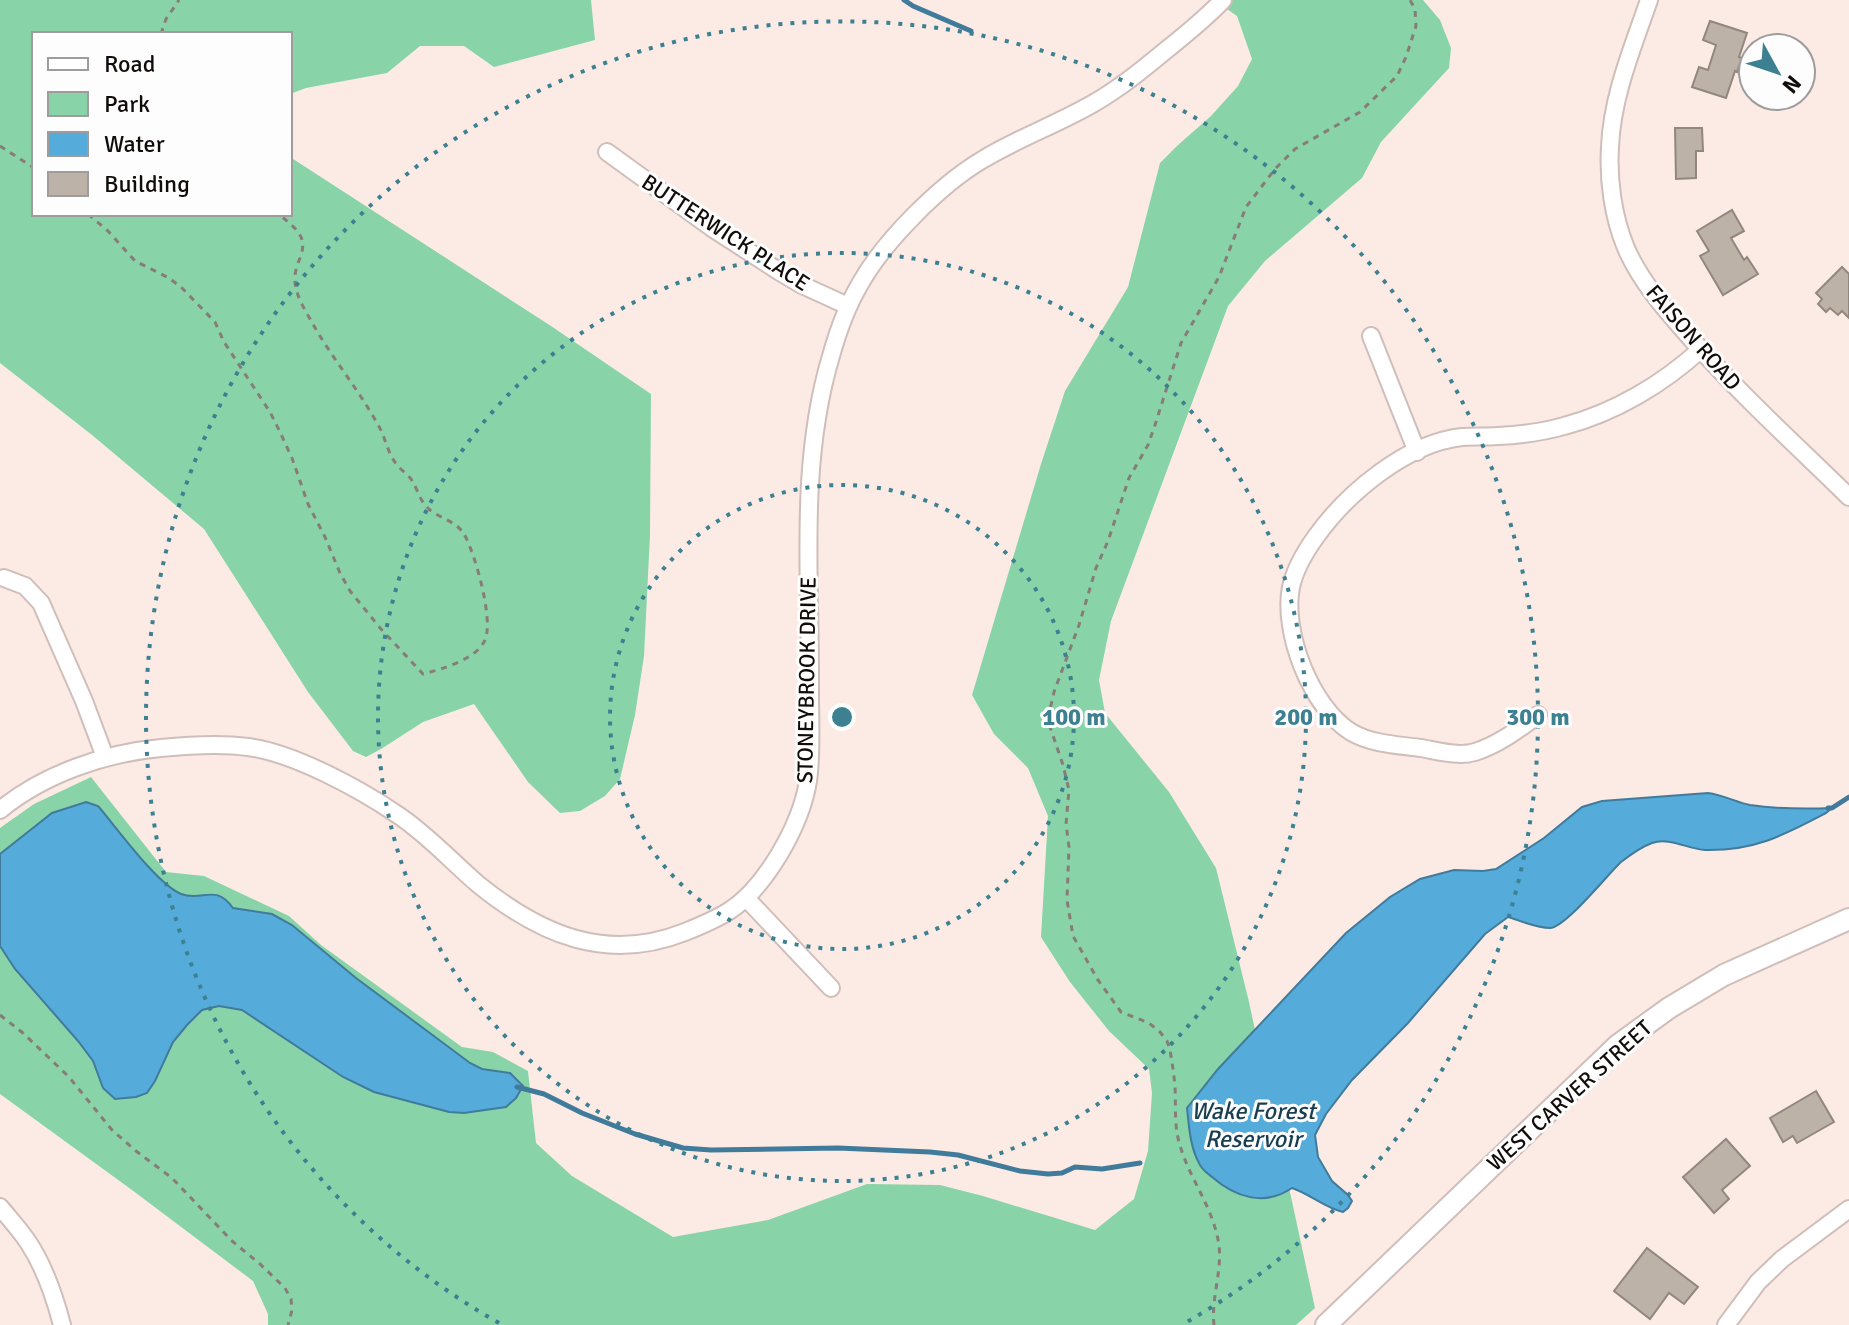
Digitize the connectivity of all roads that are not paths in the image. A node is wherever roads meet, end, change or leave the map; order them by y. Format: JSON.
{"nodes":[{"id":1,"x":1223,"y":0,"type":"edge"},
{"id":2,"x":1649,"y":0,"type":"edge"},
{"id":3,"x":607,"y":152,"type":"dead end"},
{"id":4,"x":848,"y":306,"type":"junction"},
{"id":5,"x":1371,"y":336,"type":"dead end"},
{"id":6,"x":1701,"y":349,"type":"junction"},
{"id":7,"x":1417,"y":452,"type":"junction"},
{"id":8,"x":1849,"y":497,"type":"edge"},
{"id":9,"x":4,"y":578,"type":"dead end"},
{"id":10,"x":1538,"y":715,"type":"dead end"},
{"id":11,"x":105,"y":757,"type":"junction"},
{"id":12,"x":0,"y":810,"type":"edge"},
{"id":13,"x":746,"y":898,"type":"junction"},
{"id":14,"x":1849,"y":919,"type":"edge"},
{"id":15,"x":831,"y":988,"type":"dead end"},
{"id":16,"x":0,"y":1207,"type":"edge"},
{"id":17,"x":1849,"y":1209,"type":"edge"},
{"id":18,"x":62,"y":1325,"type":"edge"},
{"id":19,"x":1326,"y":1325,"type":"edge"},
{"id":20,"x":1726,"y":1325,"type":"edge"}],
"edges":[{"from":1,"to":4,"type":"street","name":"STONEYBROOK DRIVE"},
{"from":2,"to":6,"type":"street","name":"FAISON ROAD"},
{"from":3,"to":4,"type":"street","name":"BUTTERWICK PLACE"},
{"from":4,"to":13,"type":"street","name":"STONEYBROOK DRIVE"},
{"from":5,"to":7,"type":"street"},
{"from":6,"to":7,"type":"street"},
{"from":6,"to":8,"type":"street","name":"FAISON ROAD"},
{"from":7,"to":10,"type":"street"},
{"from":9,"to":11,"type":"street"},
{"from":11,"to":12,"type":"street","name":"STONEYBROOK DRIVE"},
{"from":11,"to":13,"type":"street","name":"STONEYBROOK DRIVE"},
{"from":13,"to":15,"type":"street"},
{"from":14,"to":19,"type":"street","name":"WEST CARVER STREET"},
{"from":16,"to":18,"type":"street"},
{"from":17,"to":20,"type":"street"}]}
